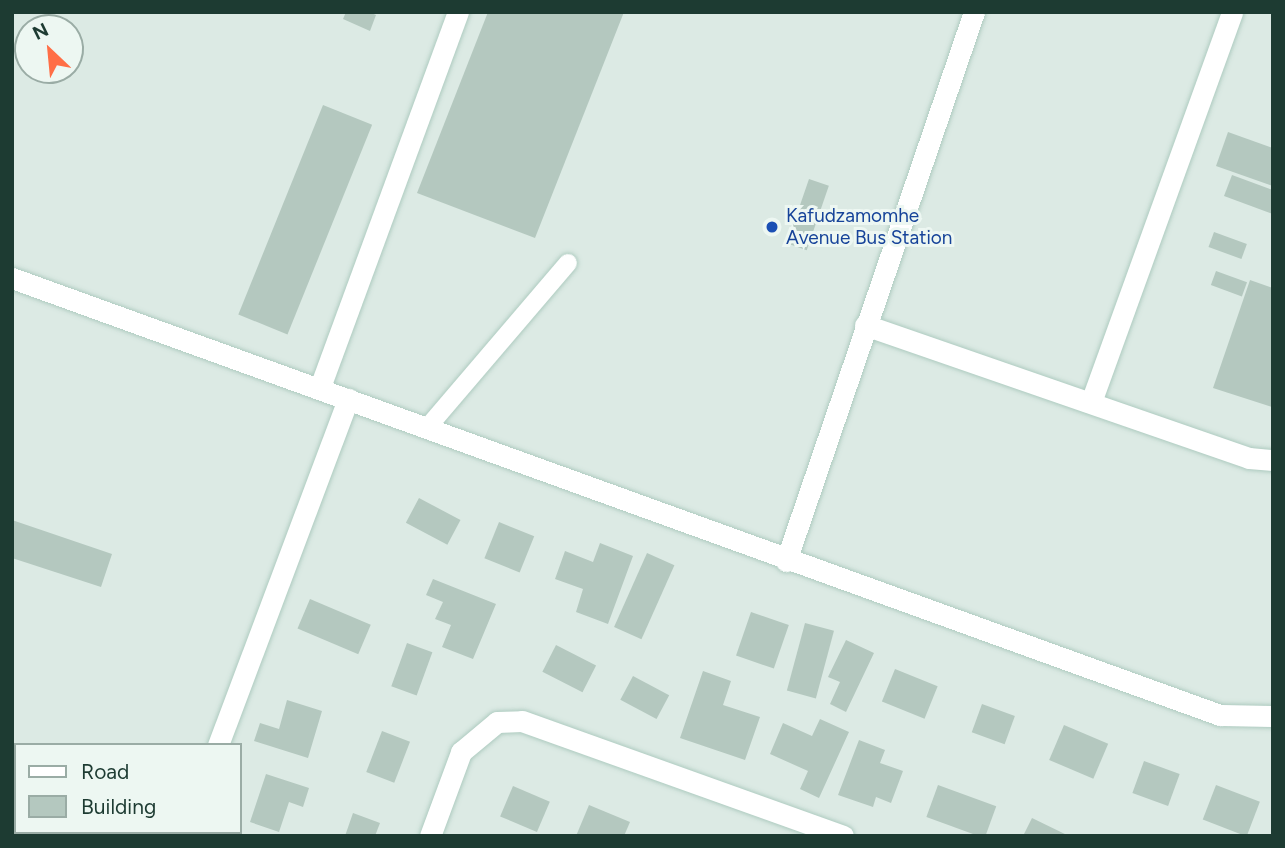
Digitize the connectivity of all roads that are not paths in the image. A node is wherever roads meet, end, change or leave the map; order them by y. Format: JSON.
{"nodes":[{"id":1,"x":458,"y":12,"type":"edge"},
{"id":2,"x":974,"y":12,"type":"edge"},
{"id":3,"x":1232,"y":12,"type":"edge"},
{"id":4,"x":568,"y":263,"type":"dead end"},
{"id":5,"x":12,"y":278,"type":"edge"},
{"id":6,"x":865,"y":325,"type":"junction"},
{"id":7,"x":320,"y":387,"type":"junction"},
{"id":8,"x":348,"y":399,"type":"junction"},
{"id":9,"x":1091,"y":402,"type":"junction"},
{"id":10,"x":427,"y":428,"type":"junction"},
{"id":11,"x":1273,"y":460,"type":"edge"},
{"id":12,"x":786,"y":561,"type":"junction"},
{"id":13,"x":1273,"y":716,"type":"edge"},
{"id":14,"x":219,"y":743,"type":"edge"},
{"id":15,"x":430,"y":836,"type":"edge"},
{"id":16,"x":843,"y":836,"type":"edge"}],
"edges":[{"from":1,"to":7,"type":"street"},
{"from":2,"to":6,"type":"street"},
{"from":3,"to":9,"type":"street"},
{"from":4,"to":10,"type":"lane"},
{"from":5,"to":7,"type":"street"},
{"from":6,"to":9,"type":"street"},
{"from":6,"to":12,"type":"street"},
{"from":7,"to":8,"type":"street"},
{"from":8,"to":10,"type":"street"},
{"from":8,"to":14,"type":"street"},
{"from":9,"to":11,"type":"street"},
{"from":10,"to":12,"type":"street"},
{"from":12,"to":13,"type":"street"},
{"from":15,"to":16,"type":"street"}]}
